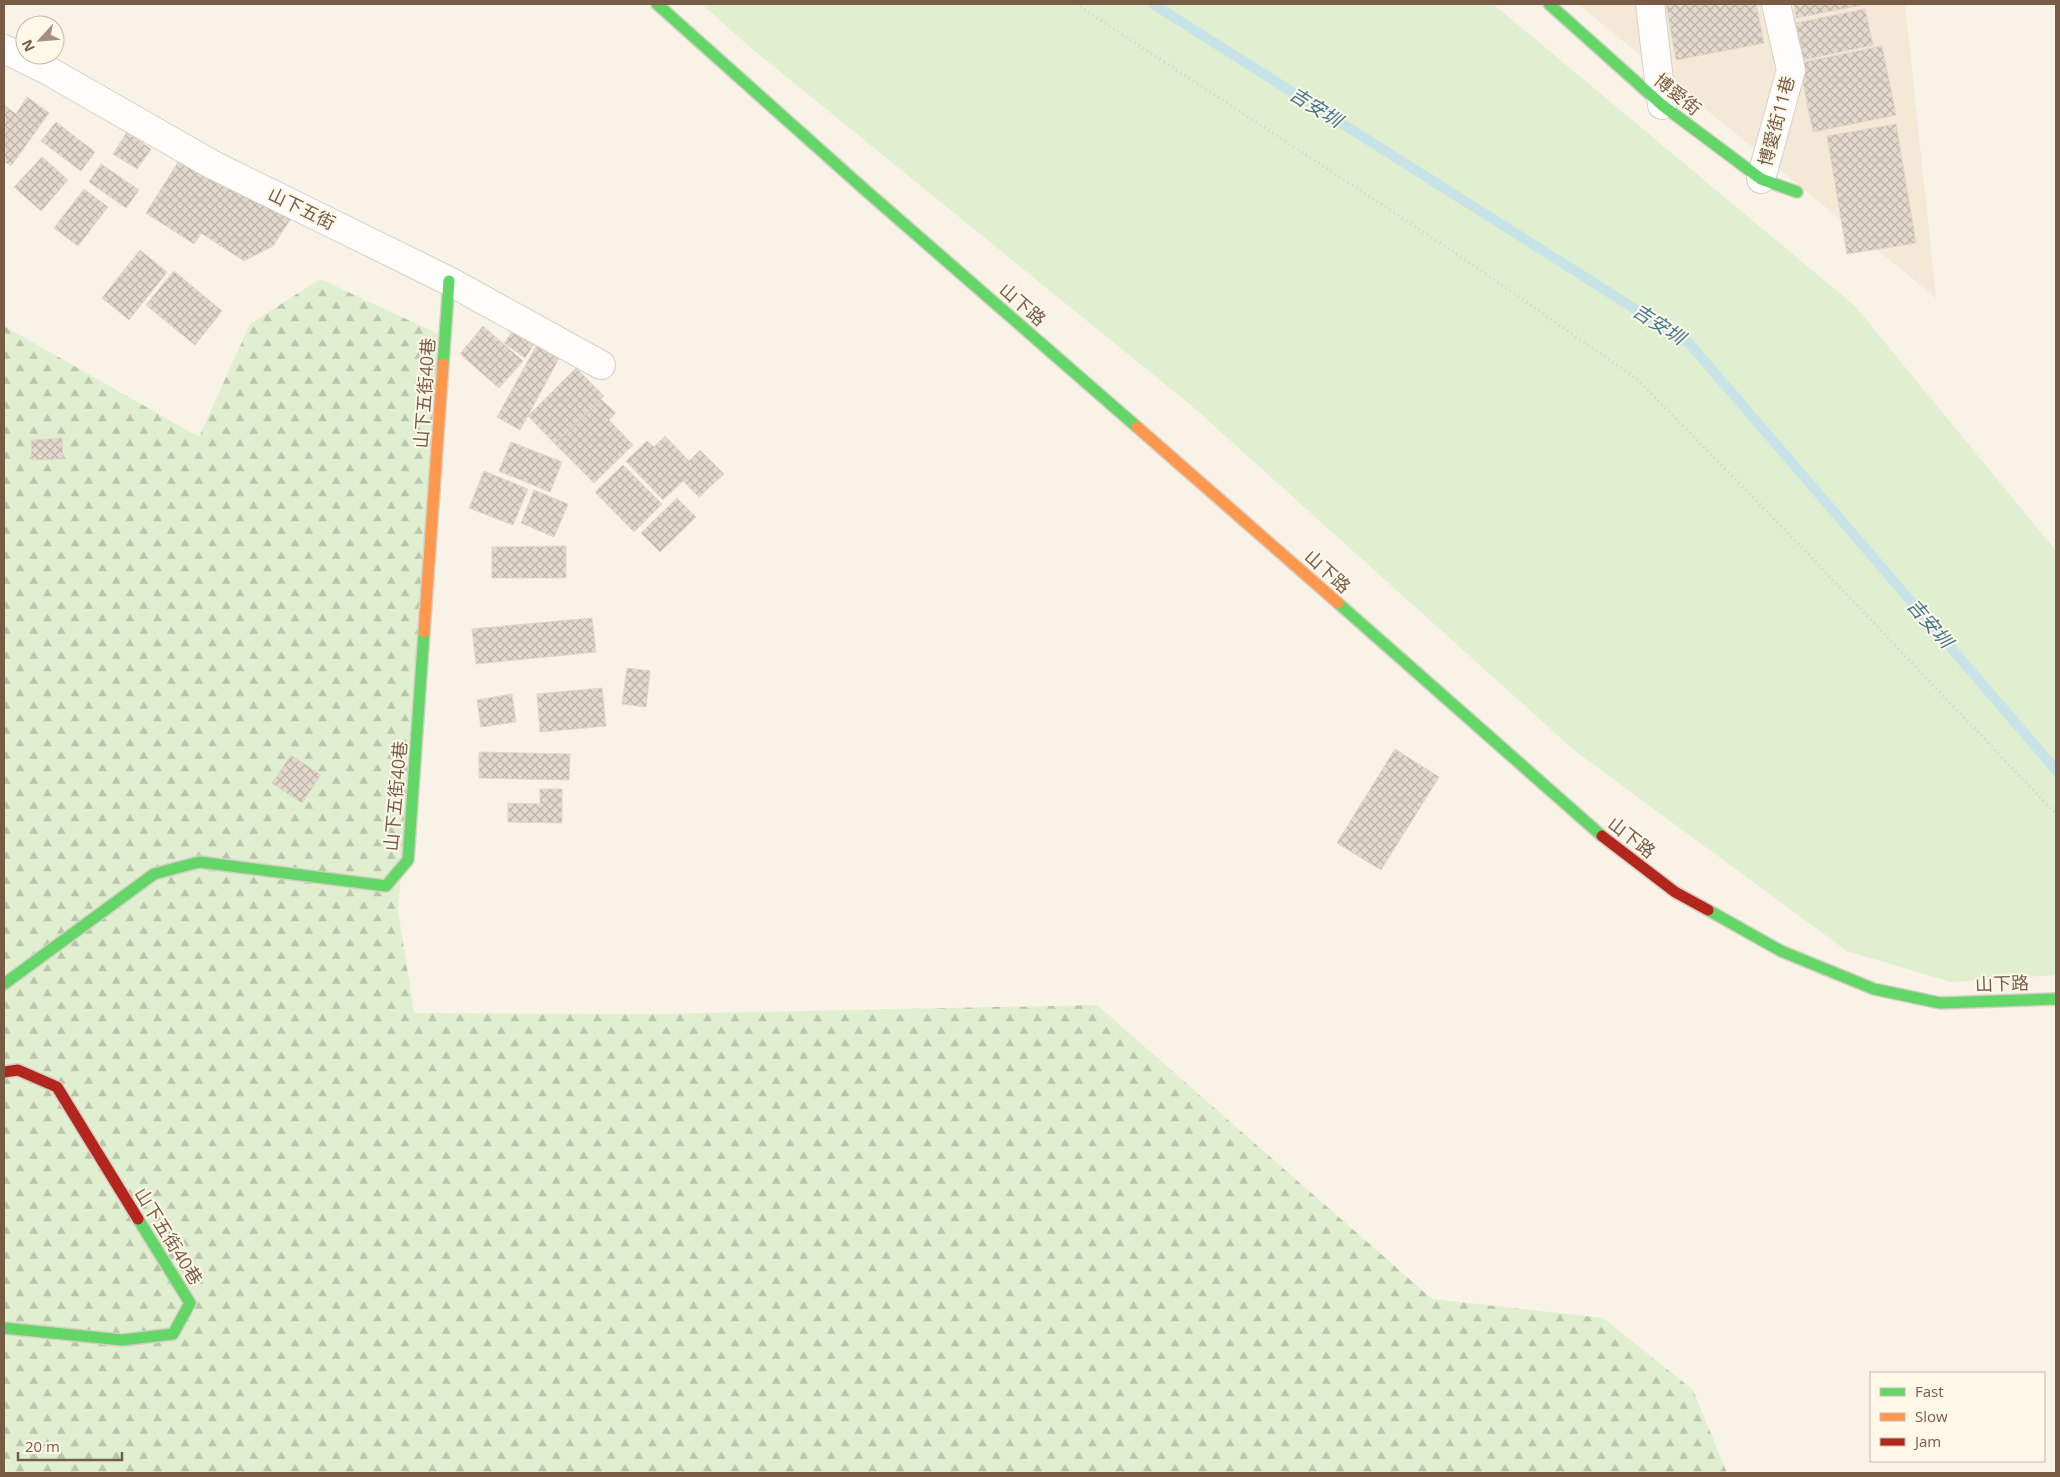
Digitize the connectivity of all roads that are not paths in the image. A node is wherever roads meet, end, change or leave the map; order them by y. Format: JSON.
{"nodes":[{"id":1,"x":657,"y":4,"type":"edge"},
{"id":2,"x":1549,"y":4,"type":"edge"},
{"id":3,"x":1650,"y":4,"type":"edge"},
{"id":4,"x":1776,"y":4,"type":"edge"},
{"id":5,"x":4,"y":49,"type":"edge"},
{"id":6,"x":1662,"y":105,"type":"junction"},
{"id":7,"x":1761,"y":179,"type":"junction"},
{"id":8,"x":1797,"y":192,"type":"dead end"},
{"id":9,"x":449,"y":281,"type":"junction"},
{"id":10,"x":602,"y":365,"type":"dead end"},
{"id":11,"x":4,"y":984,"type":"edge"},
{"id":12,"x":2056,"y":999,"type":"edge"},
{"id":13,"x":4,"y":1072,"type":"edge"},
{"id":14,"x":4,"y":1328,"type":"edge"}],
"edges":[{"from":1,"to":12,"type":"street","name":"山下路"},
{"from":2,"to":6,"type":"street","name":"博愛街"},
{"from":3,"to":6,"type":"street"},
{"from":4,"to":7,"type":"street","name":"博愛街11巷"},
{"from":5,"to":9,"type":"street","name":"山下五街"},
{"from":6,"to":7,"type":"street","name":"博愛街"},
{"from":7,"to":8,"type":"street","name":"博愛街"},
{"from":9,"to":10,"type":"street","name":"山下五街"},
{"from":9,"to":11,"type":"street","name":"山下五街40巷"},
{"from":13,"to":14,"type":"street","name":"山下五街40巷"}]}
